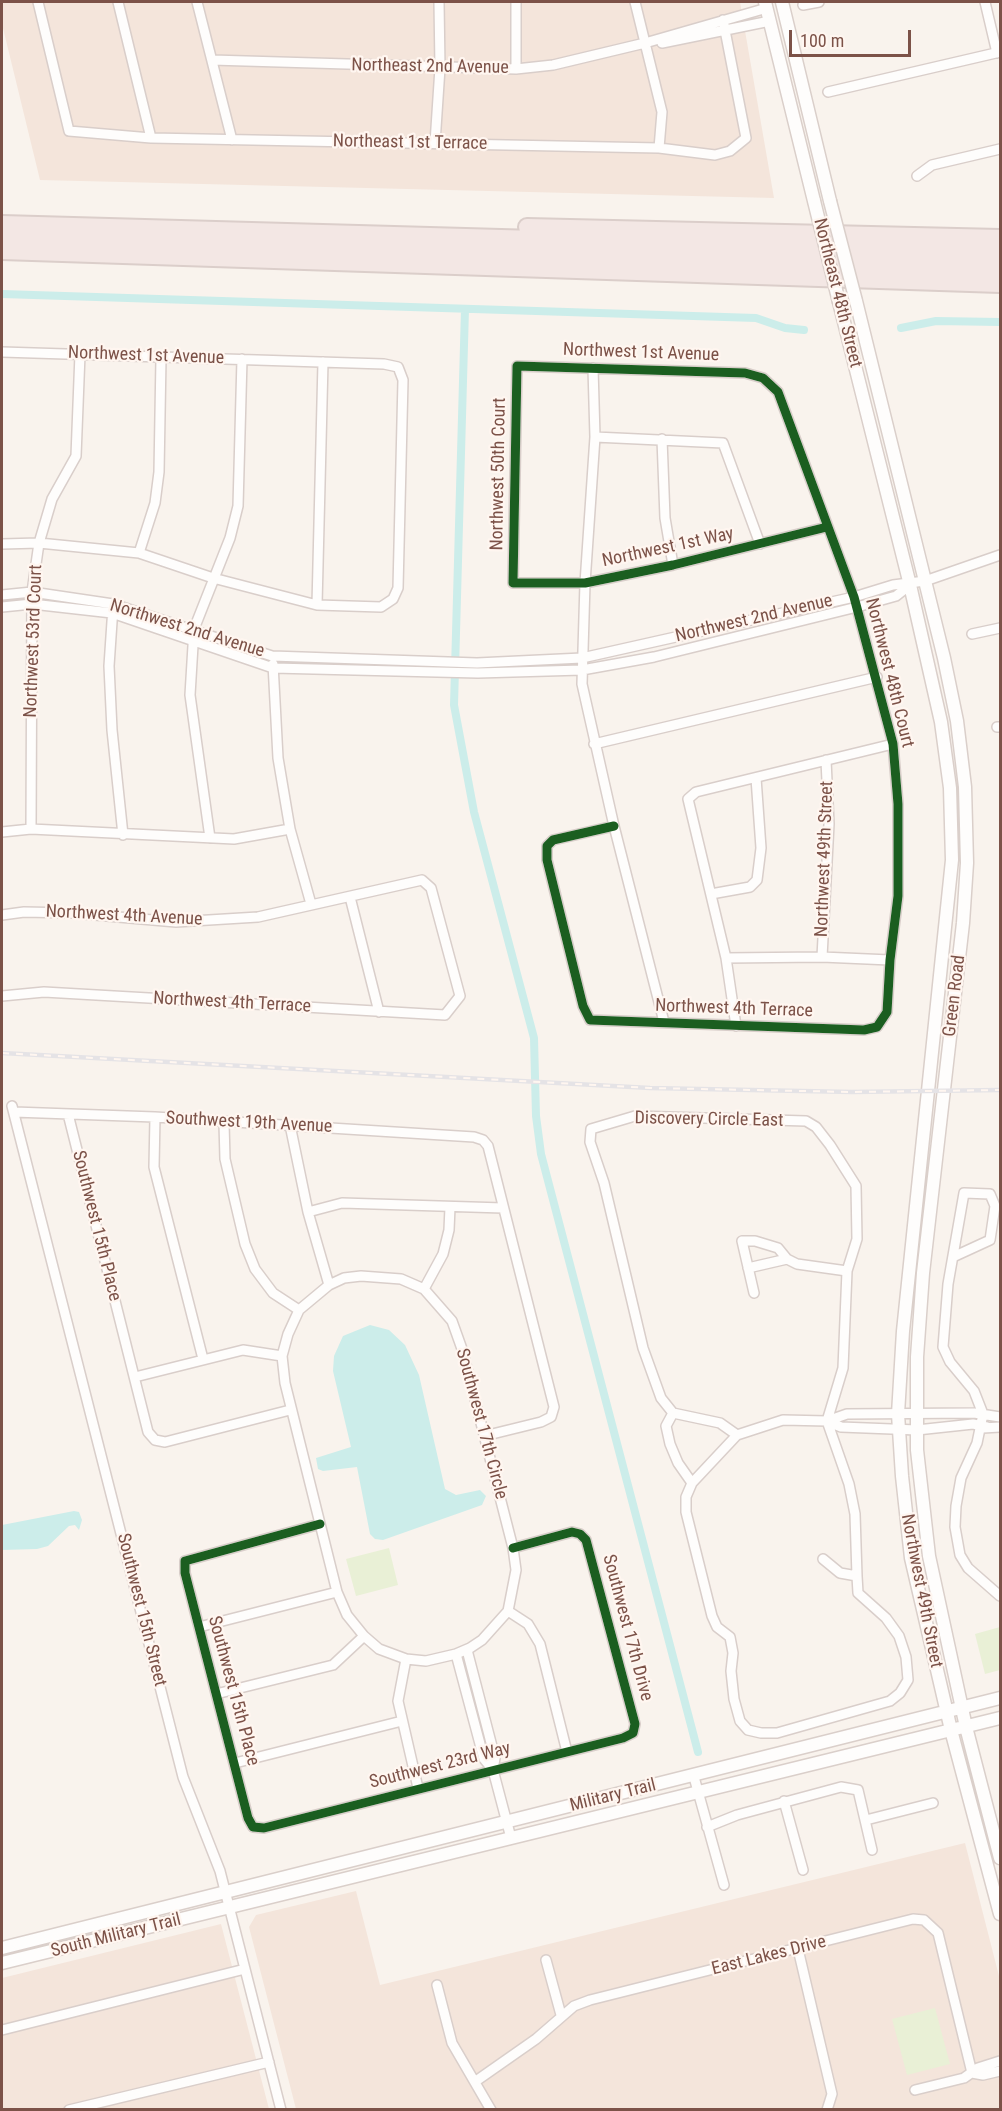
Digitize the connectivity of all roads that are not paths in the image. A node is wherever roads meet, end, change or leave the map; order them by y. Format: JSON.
{"nodes":[{"id":1,"x":38,"y":2,"type":"edge"},
{"id":2,"x":118,"y":2,"type":"edge"},
{"id":3,"x":197,"y":2,"type":"edge"},
{"id":4,"x":439,"y":2,"type":"edge"},
{"id":5,"x":516,"y":2,"type":"edge"},
{"id":6,"x":635,"y":2,"type":"edge"},
{"id":7,"x":782,"y":2,"type":"edge"},
{"id":8,"x":819,"y":2,"type":"edge"},
{"id":9,"x":985,"y":2,"type":"edge"},
{"id":10,"x":803,"y":5,"type":"dead end"},
{"id":11,"x":767,"y":10,"type":"edge"},
{"id":12,"x":724,"y":25,"type":"junction"},
{"id":13,"x":645,"y":43,"type":"junction"},
{"id":14,"x":999,"y":53,"type":"edge"},
{"id":15,"x":213,"y":60,"type":"junction"},
{"id":16,"x":440,"y":68,"type":"junction"},
{"id":17,"x":516,"y":69,"type":"junction"},
{"id":18,"x":828,"y":92,"type":"dead end"},
{"id":19,"x":152,"y":138,"type":"junction"},
{"id":20,"x":232,"y":140,"type":"junction"},
{"id":21,"x":435,"y":143,"type":"junction"},
{"id":22,"x":659,"y":148,"type":"junction"},
{"id":23,"x":1000,"y":149,"type":"edge"},
{"id":24,"x":917,"y":177,"type":"dead end"},
{"id":25,"x":2,"y":214,"type":"edge"},
{"id":26,"x":2,"y":224,"type":"edge"},
{"id":27,"x":2,"y":238,"type":"edge"},
{"id":28,"x":1000,"y":238,"type":"edge"},
{"id":29,"x":2,"y":251,"type":"edge"},
{"id":30,"x":1000,"y":252,"type":"edge"},
{"id":31,"x":1000,"y":268,"type":"edge"},
{"id":32,"x":1000,"y":284,"type":"edge"},
{"id":33,"x":2,"y":352,"type":"edge"},
{"id":34,"x":80,"y":354,"type":"junction"},
{"id":35,"x":161,"y":358,"type":"junction"},
{"id":36,"x":242,"y":359,"type":"junction"},
{"id":37,"x":323,"y":362,"type":"junction"},
{"id":38,"x":518,"y":366,"type":"joint"},
{"id":39,"x":593,"y":368,"type":"junction"},
{"id":40,"x":763,"y":378,"type":"joint"},
{"id":41,"x":596,"y":437,"type":"junction"},
{"id":42,"x":662,"y":439,"type":"junction"},
{"id":43,"x":827,"y":527,"type":"junction"},
{"id":44,"x":39,"y":543,"type":"junction"},
{"id":45,"x":2,"y":544,"type":"edge"},
{"id":46,"x":760,"y":544,"type":"junction"},
{"id":47,"x":139,"y":553,"type":"junction"},
{"id":48,"x":1000,"y":555,"type":"edge"},
{"id":49,"x":673,"y":565,"type":"junction"},
{"id":50,"x":213,"y":578,"type":"junction"},
{"id":51,"x":925,"y":581,"type":"junction"},
{"id":52,"x":513,"y":583,"type":"joint"},
{"id":53,"x":585,"y":583,"type":"junction"},
{"id":54,"x":910,"y":585,"type":"junction"},
{"id":55,"x":32,"y":592,"type":"junction"},
{"id":56,"x":2,"y":595,"type":"edge"},
{"id":57,"x":856,"y":602,"type":"junction"},
{"id":58,"x":32,"y":604,"type":"junction"},
{"id":59,"x":317,"y":605,"type":"junction"},
{"id":60,"x":2,"y":607,"type":"edge"},
{"id":61,"x":113,"y":608,"type":"junction"},
{"id":62,"x":1000,"y":628,"type":"edge"},
{"id":63,"x":194,"y":629,"type":"junction"},
{"id":64,"x":972,"y":634,"type":"dead end"},
{"id":65,"x":193,"y":642,"type":"junction"},
{"id":66,"x":272,"y":656,"type":"junction"},
{"id":67,"x":582,"y":658,"type":"junction"},
{"id":68,"x":273,"y":668,"type":"junction"},
{"id":69,"x":471,"y":668,"type":"junction"},
{"id":70,"x":582,"y":670,"type":"junction"},
{"id":71,"x":877,"y":677,"type":"junction"},
{"id":72,"x":594,"y":744,"type":"junction"},
{"id":73,"x":892,"y":744,"type":"junction"},
{"id":74,"x":826,"y":760,"type":"junction"},
{"id":75,"x":756,"y":778,"type":"junction"},
{"id":76,"x":614,"y":826,"type":"junction"},
{"id":77,"x":31,"y":829,"type":"junction"},
{"id":78,"x":290,"y":829,"type":"junction"},
{"id":79,"x":2,"y":832,"type":"edge"},
{"id":80,"x":123,"y":835,"type":"junction"},
{"id":81,"x":210,"y":838,"type":"junction"},
{"id":82,"x":711,"y":894,"type":"junction"},
{"id":83,"x":350,"y":897,"type":"junction"},
{"id":84,"x":311,"y":904,"type":"junction"},
{"id":85,"x":2,"y":915,"type":"edge"},
{"id":86,"x":822,"y":957,"type":"junction"},
{"id":87,"x":726,"y":958,"type":"junction"},
{"id":88,"x":890,"y":960,"type":"junction"},
{"id":89,"x":2,"y":996,"type":"edge"},
{"id":90,"x":457,"y":1003,"type":"joint"},
{"id":91,"x":380,"y":1012,"type":"junction"},
{"id":92,"x":664,"y":1022,"type":"junction"},
{"id":93,"x":736,"y":1026,"type":"junction"},
{"id":94,"x":877,"y":1027,"type":"joint"},
{"id":95,"x":13,"y":1109,"type":"joint"},
{"id":96,"x":68,"y":1114,"type":"junction"},
{"id":97,"x":155,"y":1117,"type":"junction"},
{"id":98,"x":224,"y":1123,"type":"junction"},
{"id":99,"x":290,"y":1125,"type":"junction"},
{"id":100,"x":450,"y":1207,"type":"junction"},
{"id":101,"x":503,"y":1208,"type":"junction"},
{"id":102,"x":308,"y":1212,"type":"junction"},
{"id":103,"x":953,"y":1257,"type":"junction"},
{"id":104,"x":787,"y":1258,"type":"junction"},
{"id":105,"x":748,"y":1268,"type":"junction"},
{"id":106,"x":847,"y":1271,"type":"junction"},
{"id":107,"x":329,"y":1286,"type":"junction"},
{"id":108,"x":424,"y":1289,"type":"junction"},
{"id":109,"x":754,"y":1293,"type":"dead end"},
{"id":110,"x":299,"y":1310,"type":"junction"},
{"id":111,"x":282,"y":1356,"type":"junction"},
{"id":112,"x":203,"y":1359,"type":"junction"},
{"id":113,"x":135,"y":1377,"type":"junction"},
{"id":114,"x":290,"y":1410,"type":"junction"},
{"id":115,"x":673,"y":1413,"type":"junction"},
{"id":116,"x":898,"y":1414,"type":"junction"},
{"id":117,"x":916,"y":1414,"type":"junction"},
{"id":118,"x":983,"y":1414,"type":"junction"},
{"id":119,"x":1000,"y":1417,"type":"edge"},
{"id":120,"x":827,"y":1420,"type":"junction"},
{"id":121,"x":983,"y":1427,"type":"junction"},
{"id":122,"x":1000,"y":1427,"type":"edge"},
{"id":123,"x":899,"y":1428,"type":"junction"},
{"id":124,"x":917,"y":1430,"type":"junction"},
{"id":125,"x":737,"y":1435,"type":"junction"},
{"id":126,"x":484,"y":1436,"type":"junction"},
{"id":127,"x":692,"y":1483,"type":"junction"},
{"id":128,"x":320,"y":1524,"type":"junction"},
{"id":129,"x":513,"y":1548,"type":"junction"},
{"id":130,"x":823,"y":1559,"type":"dead end"},
{"id":131,"x":857,"y":1576,"type":"junction"},
{"id":132,"x":337,"y":1592,"type":"junction"},
{"id":133,"x":1000,"y":1596,"type":"edge"},
{"id":134,"x":508,"y":1611,"type":"junction"},
{"id":135,"x":199,"y":1627,"type":"junction"},
{"id":136,"x":364,"y":1636,"type":"junction"},
{"id":137,"x":467,"y":1650,"type":"junction"},
{"id":138,"x":456,"y":1654,"type":"junction"},
{"id":139,"x":406,"y":1659,"type":"junction"},
{"id":140,"x":216,"y":1694,"type":"junction"},
{"id":141,"x":1000,"y":1698,"type":"edge"},
{"id":142,"x":963,"y":1708,"type":"junction"},
{"id":143,"x":947,"y":1712,"type":"junction"},
{"id":144,"x":1000,"y":1718,"type":"edge"},
{"id":145,"x":402,"y":1721,"type":"junction"},
{"id":146,"x":966,"y":1727,"type":"junction"},
{"id":147,"x":951,"y":1730,"type":"junction"},
{"id":148,"x":633,"y":1733,"type":"joint"},
{"id":149,"x":567,"y":1752,"type":"junction"},
{"id":150,"x":235,"y":1763,"type":"junction"},
{"id":151,"x":493,"y":1770,"type":"junction"},
{"id":152,"x":694,"y":1777,"type":"junction"},
{"id":153,"x":418,"y":1788,"type":"junction"},
{"id":154,"x":698,"y":1791,"type":"junction"},
{"id":155,"x":784,"y":1801,"type":"junction"},
{"id":156,"x":933,"y":1803,"type":"dead end"},
{"id":157,"x":866,"y":1820,"type":"junction"},
{"id":158,"x":507,"y":1822,"type":"junction"},
{"id":159,"x":254,"y":1827,"type":"joint"},
{"id":160,"x":707,"y":1827,"type":"junction"},
{"id":161,"x":511,"y":1838,"type":"junction"},
{"id":162,"x":872,"y":1850,"type":"dead end"},
{"id":163,"x":1000,"y":1858,"type":"edge"},
{"id":164,"x":803,"y":1870,"type":"dead end"},
{"id":165,"x":724,"y":1885,"type":"dead end"},
{"id":166,"x":225,"y":1892,"type":"junction"},
{"id":167,"x":230,"y":1908,"type":"junction"},
{"id":168,"x":1000,"y":1914,"type":"edge"},
{"id":169,"x":2,"y":1948,"type":"edge"},
{"id":170,"x":798,"y":1949,"type":"junction"},
{"id":171,"x":546,"y":1960,"type":"dead end"},
{"id":172,"x":2,"y":1963,"type":"edge"},
{"id":173,"x":245,"y":1969,"type":"junction"},
{"id":174,"x":437,"y":1985,"type":"dead end"},
{"id":175,"x":561,"y":2015,"type":"junction"},
{"id":176,"x":2,"y":2030,"type":"edge"},
{"id":177,"x":1000,"y":2061,"type":"edge"},
{"id":178,"x":269,"y":2062,"type":"junction"},
{"id":179,"x":1000,"y":2071,"type":"edge"},
{"id":180,"x":972,"y":2073,"type":"junction"},
{"id":181,"x":476,"y":2081,"type":"junction"},
{"id":182,"x":915,"y":2090,"type":"dead end"},
{"id":183,"x":69,"y":2109,"type":"edge"},
{"id":184,"x":280,"y":2109,"type":"edge"},
{"id":185,"x":491,"y":2109,"type":"edge"},
{"id":186,"x":826,"y":2109,"type":"edge"}],
"edges":[{"from":1,"to":19,"type":"street","name":"Northeast 1st Terrace"},
{"from":2,"to":19,"type":"street"},
{"from":3,"to":15,"type":"street"},
{"from":4,"to":16,"type":"street"},
{"from":5,"to":17,"type":"street"},
{"from":6,"to":13,"type":"street"},
{"from":7,"to":51,"type":"main road","name":"Northeast 48th Street","bridge":true},
{"from":8,"to":10,"type":"street"},
{"from":9,"to":14,"type":"street"},
{"from":11,"to":12,"type":"street","name":"Northeast 2nd Avenue"},
{"from":11,"to":54,"type":"main road","name":"Northeast 48th Street","bridge":true},
{"from":12,"to":13,"type":"street","name":"Northeast 2nd Avenue"},
{"from":12,"to":22,"type":"street","name":"Northeast 1st Terrace"},
{"from":13,"to":17,"type":"street","name":"Northeast 2nd Avenue"},
{"from":13,"to":22,"type":"street"},
{"from":14,"to":18,"type":"street"},
{"from":15,"to":16,"type":"street","name":"Northeast 2nd Avenue"},
{"from":15,"to":20,"type":"street"},
{"from":16,"to":17,"type":"street","name":"Northeast 2nd Avenue"},
{"from":16,"to":21,"type":"street"},
{"from":19,"to":20,"type":"street","name":"Northeast 1st Terrace"},
{"from":20,"to":21,"type":"street","name":"Northeast 1st Terrace"},
{"from":21,"to":22,"type":"street","name":"Northeast 1st Terrace"},
{"from":23,"to":24,"type":"street"},
{"from":25,"to":28,"type":"highway"},
{"from":26,"to":30,"type":"highway"},
{"from":27,"to":31,"type":"highway"},
{"from":29,"to":32,"type":"highway"},
{"from":33,"to":34,"type":"street","name":"Northwest 1st Avenue"},
{"from":34,"to":35,"type":"street","name":"Northwest 1st Avenue"},
{"from":34,"to":44,"type":"street","name":"Northwest 53rd Court"},
{"from":35,"to":36,"type":"street","name":"Northwest 1st Avenue"},
{"from":35,"to":47,"type":"street"},
{"from":36,"to":37,"type":"street","name":"Northwest 1st Avenue"},
{"from":36,"to":50,"type":"street"},
{"from":37,"to":59,"type":"street"},
{"from":37,"to":59,"type":"street","name":"Northwest 1st Avenue"},
{"from":38,"to":39,"type":"street","name":"Northwest 1st Avenue"},
{"from":38,"to":52,"type":"street","name":"Northwest 50th Court"},
{"from":39,"to":40,"type":"street","name":"Northwest 1st Avenue"},
{"from":39,"to":41,"type":"street"},
{"from":40,"to":43,"type":"street","name":"Northwest 48th Court"},
{"from":41,"to":42,"type":"street"},
{"from":41,"to":53,"type":"street"},
{"from":42,"to":46,"type":"street"},
{"from":42,"to":49,"type":"street"},
{"from":43,"to":46,"type":"street","name":"Northwest 1st Way"},
{"from":43,"to":57,"type":"street","name":"Northwest 48th Court"},
{"from":44,"to":45,"type":"street"},
{"from":44,"to":47,"type":"street"},
{"from":44,"to":55,"type":"street","name":"Northwest 53rd Court"},
{"from":46,"to":49,"type":"street","name":"Northwest 1st Way"},
{"from":47,"to":50,"type":"street"},
{"from":48,"to":51,"type":"street","name":"Northwest 2nd Avenue"},
{"from":49,"to":53,"type":"street","name":"Northwest 1st Way"},
{"from":50,"to":59,"type":"street"},
{"from":50,"to":63,"type":"street"},
{"from":51,"to":54,"type":"street","name":"Northwest 2nd Avenue"},
{"from":51,"to":117,"type":"main road","name":"Green Road"},
{"from":52,"to":53,"type":"street","name":"Northwest 1st Way"},
{"from":53,"to":67,"type":"street"},
{"from":54,"to":57,"type":"street","name":"Northwest 2nd Avenue"},
{"from":54,"to":116,"type":"main road","name":"Green Road"},
{"from":55,"to":56,"type":"street","name":"Northwest 2nd Avenue"},
{"from":55,"to":58,"type":"street","name":"Northwest 53rd Court"},
{"from":55,"to":61,"type":"street","name":"Northwest 2nd Avenue"},
{"from":57,"to":67,"type":"street","name":"Northwest 2nd Avenue"},
{"from":57,"to":70,"type":"street","name":"Northwest 2nd Avenue"},
{"from":57,"to":71,"type":"street","name":"Northwest 48th Court"},
{"from":58,"to":60,"type":"street","name":"Northwest 2nd Avenue"},
{"from":58,"to":61,"type":"street","name":"Northwest 2nd Avenue"},
{"from":58,"to":77,"type":"street","name":"Northwest 53rd Court"},
{"from":61,"to":63,"type":"street","name":"Northwest 2nd Avenue"},
{"from":61,"to":65,"type":"street","name":"Northwest 2nd Avenue"},
{"from":61,"to":80,"type":"street"},
{"from":62,"to":64,"type":"street"},
{"from":63,"to":65,"type":"street"},
{"from":63,"to":66,"type":"street","name":"Northwest 2nd Avenue"},
{"from":65,"to":68,"type":"street","name":"Northwest 2nd Avenue"},
{"from":65,"to":81,"type":"street"},
{"from":66,"to":68,"type":"street"},
{"from":66,"to":69,"type":"street","name":"Northwest 2nd Avenue"},
{"from":67,"to":69,"type":"street","name":"Northwest 2nd Avenue"},
{"from":67,"to":70,"type":"street"},
{"from":68,"to":69,"type":"street","name":"Northwest 2nd Avenue"},
{"from":68,"to":78,"type":"street"},
{"from":69,"to":70,"type":"street","name":"Northwest 2nd Avenue"},
{"from":70,"to":72,"type":"street"},
{"from":71,"to":72,"type":"street"},
{"from":71,"to":73,"type":"street","name":"Northwest 48th Court"},
{"from":72,"to":76,"type":"street"},
{"from":73,"to":74,"type":"street"},
{"from":73,"to":88,"type":"street","name":"Northwest 48th Court"},
{"from":74,"to":75,"type":"street"},
{"from":74,"to":86,"type":"street","name":"Northwest 49th Street"},
{"from":75,"to":82,"type":"street"},
{"from":75,"to":82,"type":"street"},
{"from":76,"to":92,"type":"street"},
{"from":76,"to":92,"type":"street","name":"Northwest 4th Terrace"},
{"from":77,"to":79,"type":"street"},
{"from":77,"to":80,"type":"street"},
{"from":78,"to":81,"type":"street"},
{"from":78,"to":84,"type":"street"},
{"from":80,"to":81,"type":"street"},
{"from":82,"to":87,"type":"street"},
{"from":83,"to":84,"type":"street","name":"Northwest 4th Avenue"},
{"from":83,"to":90,"type":"street","name":"Northwest 4th Avenue"},
{"from":83,"to":91,"type":"street"},
{"from":84,"to":85,"type":"street","name":"Northwest 4th Avenue"},
{"from":86,"to":87,"type":"street"},
{"from":86,"to":88,"type":"street"},
{"from":87,"to":93,"type":"street"},
{"from":88,"to":94,"type":"street","name":"Northwest 48th Court"},
{"from":89,"to":91,"type":"street","name":"Northwest 4th Terrace"},
{"from":90,"to":91,"type":"street","name":"Northwest 4th Terrace"},
{"from":92,"to":93,"type":"street","name":"Northwest 4th Terrace"},
{"from":93,"to":94,"type":"street","name":"Northwest 4th Terrace"},
{"from":95,"to":96,"type":"street","name":"Southwest 19th Avenue"},
{"from":95,"to":166,"type":"street","name":"Southwest 15th Street"},
{"from":96,"to":97,"type":"street","name":"Southwest 19th Avenue"},
{"from":96,"to":113,"type":"street","name":"Southwest 15th Place"},
{"from":97,"to":98,"type":"street","name":"Southwest 19th Avenue"},
{"from":97,"to":112,"type":"street"},
{"from":98,"to":99,"type":"street","name":"Southwest 19th Avenue"},
{"from":98,"to":110,"type":"street"},
{"from":99,"to":101,"type":"street","name":"Southwest 19th Avenue"},
{"from":99,"to":102,"type":"street"},
{"from":100,"to":101,"type":"street"},
{"from":100,"to":102,"type":"street"},
{"from":100,"to":108,"type":"street"},
{"from":101,"to":126,"type":"street"},
{"from":102,"to":107,"type":"street"},
{"from":103,"to":103,"type":"street"},
{"from":103,"to":118,"type":"street"},
{"from":104,"to":105,"type":"street"},
{"from":104,"to":105,"type":"street"},
{"from":104,"to":106,"type":"street"},
{"from":105,"to":109,"type":"street"},
{"from":106,"to":115,"type":"street","name":"Discovery Circle East"},
{"from":106,"to":120,"type":"street","name":"Discovery Circle East"},
{"from":107,"to":108,"type":"street","name":"Southwest 17th Circle"},
{"from":107,"to":110,"type":"street"},
{"from":108,"to":126,"type":"street","name":"Southwest 17th Circle"},
{"from":110,"to":111,"type":"street"},
{"from":111,"to":112,"type":"street"},
{"from":111,"to":114,"type":"street"},
{"from":112,"to":113,"type":"street"},
{"from":113,"to":114,"type":"street","name":"Southwest 15th Place"},
{"from":114,"to":128,"type":"street"},
{"from":115,"to":125,"type":"street"},
{"from":115,"to":127,"type":"street"},
{"from":116,"to":117,"type":"street"},
{"from":116,"to":120,"type":"street"},
{"from":116,"to":123,"type":"main road","name":"Northwest 49th Street"},
{"from":117,"to":118,"type":"street"},
{"from":117,"to":124,"type":"main road","name":"Northwest 49th Street"},
{"from":118,"to":119,"type":"street"},
{"from":118,"to":121,"type":"street"},
{"from":120,"to":123,"type":"street"},
{"from":120,"to":125,"type":"street"},
{"from":120,"to":131,"type":"street"},
{"from":121,"to":122,"type":"street"},
{"from":121,"to":124,"type":"street"},
{"from":121,"to":133,"type":"street"},
{"from":123,"to":124,"type":"street"},
{"from":123,"to":143,"type":"main road","name":"Northwest 49th Street"},
{"from":124,"to":142,"type":"main road","name":"Northwest 49th Street"},
{"from":125,"to":127,"type":"street"},
{"from":126,"to":129,"type":"street","name":"Southwest 17th Circle"},
{"from":127,"to":131,"type":"street"},
{"from":128,"to":132,"type":"street"},
{"from":128,"to":135,"type":"street","name":"Southwest 15th Place"},
{"from":129,"to":134,"type":"street","name":"Southwest 17th Circle"},
{"from":129,"to":148,"type":"street","name":"Southwest 17th Drive"},
{"from":130,"to":131,"type":"street"},
{"from":132,"to":135,"type":"street"},
{"from":132,"to":136,"type":"street"},
{"from":134,"to":137,"type":"street"},
{"from":134,"to":149,"type":"street"},
{"from":135,"to":140,"type":"street","name":"Southwest 15th Place"},
{"from":136,"to":139,"type":"street"},
{"from":136,"to":140,"type":"street"},
{"from":137,"to":138,"type":"street"},
{"from":137,"to":151,"type":"street"},
{"from":138,"to":139,"type":"street"},
{"from":138,"to":151,"type":"street"},
{"from":139,"to":145,"type":"street"},
{"from":140,"to":150,"type":"street","name":"Southwest 15th Place"},
{"from":141,"to":142,"type":"main road","name":"Military Trail"},
{"from":142,"to":143,"type":"main road","name":"Military Trail"},
{"from":142,"to":146,"type":"main road","name":"Northwest 49th Street"},
{"from":143,"to":147,"type":"main road","name":"Northwest 49th Street"},
{"from":143,"to":152,"type":"main road","name":"Military Trail"},
{"from":144,"to":146,"type":"main road","name":"Military Trail"},
{"from":145,"to":150,"type":"street"},
{"from":145,"to":153,"type":"street"},
{"from":146,"to":147,"type":"main road","name":"Military Trail"},
{"from":146,"to":163,"type":"main road","name":"Northwest 49th Street"},
{"from":147,"to":154,"type":"main road","name":"Military Trail"},
{"from":147,"to":168,"type":"main road","name":"Northwest 49th Street"},
{"from":148,"to":149,"type":"street","name":"Southwest 23rd Way"},
{"from":149,"to":151,"type":"street","name":"Southwest 23rd Way"},
{"from":150,"to":159,"type":"street","name":"Southwest 15th Place"},
{"from":151,"to":153,"type":"street","name":"Southwest 23rd Way"},
{"from":151,"to":158,"type":"street"},
{"from":152,"to":154,"type":"street"},
{"from":152,"to":158,"type":"main road","name":"Military Trail"},
{"from":153,"to":159,"type":"street","name":"Southwest 23rd Way"},
{"from":154,"to":160,"type":"street"},
{"from":154,"to":161,"type":"main road","name":"Military Trail"},
{"from":155,"to":157,"type":"street"},
{"from":155,"to":160,"type":"street"},
{"from":155,"to":164,"type":"street"},
{"from":156,"to":157,"type":"street"},
{"from":157,"to":162,"type":"street"},
{"from":158,"to":161,"type":"street"},
{"from":158,"to":166,"type":"main road","name":"Military Trail"},
{"from":160,"to":165,"type":"street"},
{"from":161,"to":167,"type":"main road","name":"Military Trail"},
{"from":166,"to":167,"type":"street","name":"Southwest 15th Street"},
{"from":166,"to":169,"type":"main road","name":"South Military Trail"},
{"from":167,"to":172,"type":"main road","name":"South Military Trail"},
{"from":167,"to":173,"type":"street","name":"Southwest 15th Street"},
{"from":170,"to":175,"type":"street","name":"East Lakes Drive"},
{"from":170,"to":180,"type":"street","name":"East Lakes Drive"},
{"from":170,"to":186,"type":"street"},
{"from":171,"to":175,"type":"street"},
{"from":173,"to":176,"type":"street"},
{"from":173,"to":178,"type":"street","name":"Southwest 15th Street"},
{"from":174,"to":181,"type":"street"},
{"from":175,"to":181,"type":"street","name":"East Lakes Drive"},
{"from":177,"to":180,"type":"street"},
{"from":178,"to":183,"type":"street"},
{"from":178,"to":184,"type":"street","name":"Southwest 15th Street"},
{"from":179,"to":180,"type":"street"},
{"from":180,"to":182,"type":"street"},
{"from":181,"to":185,"type":"street"}]}
